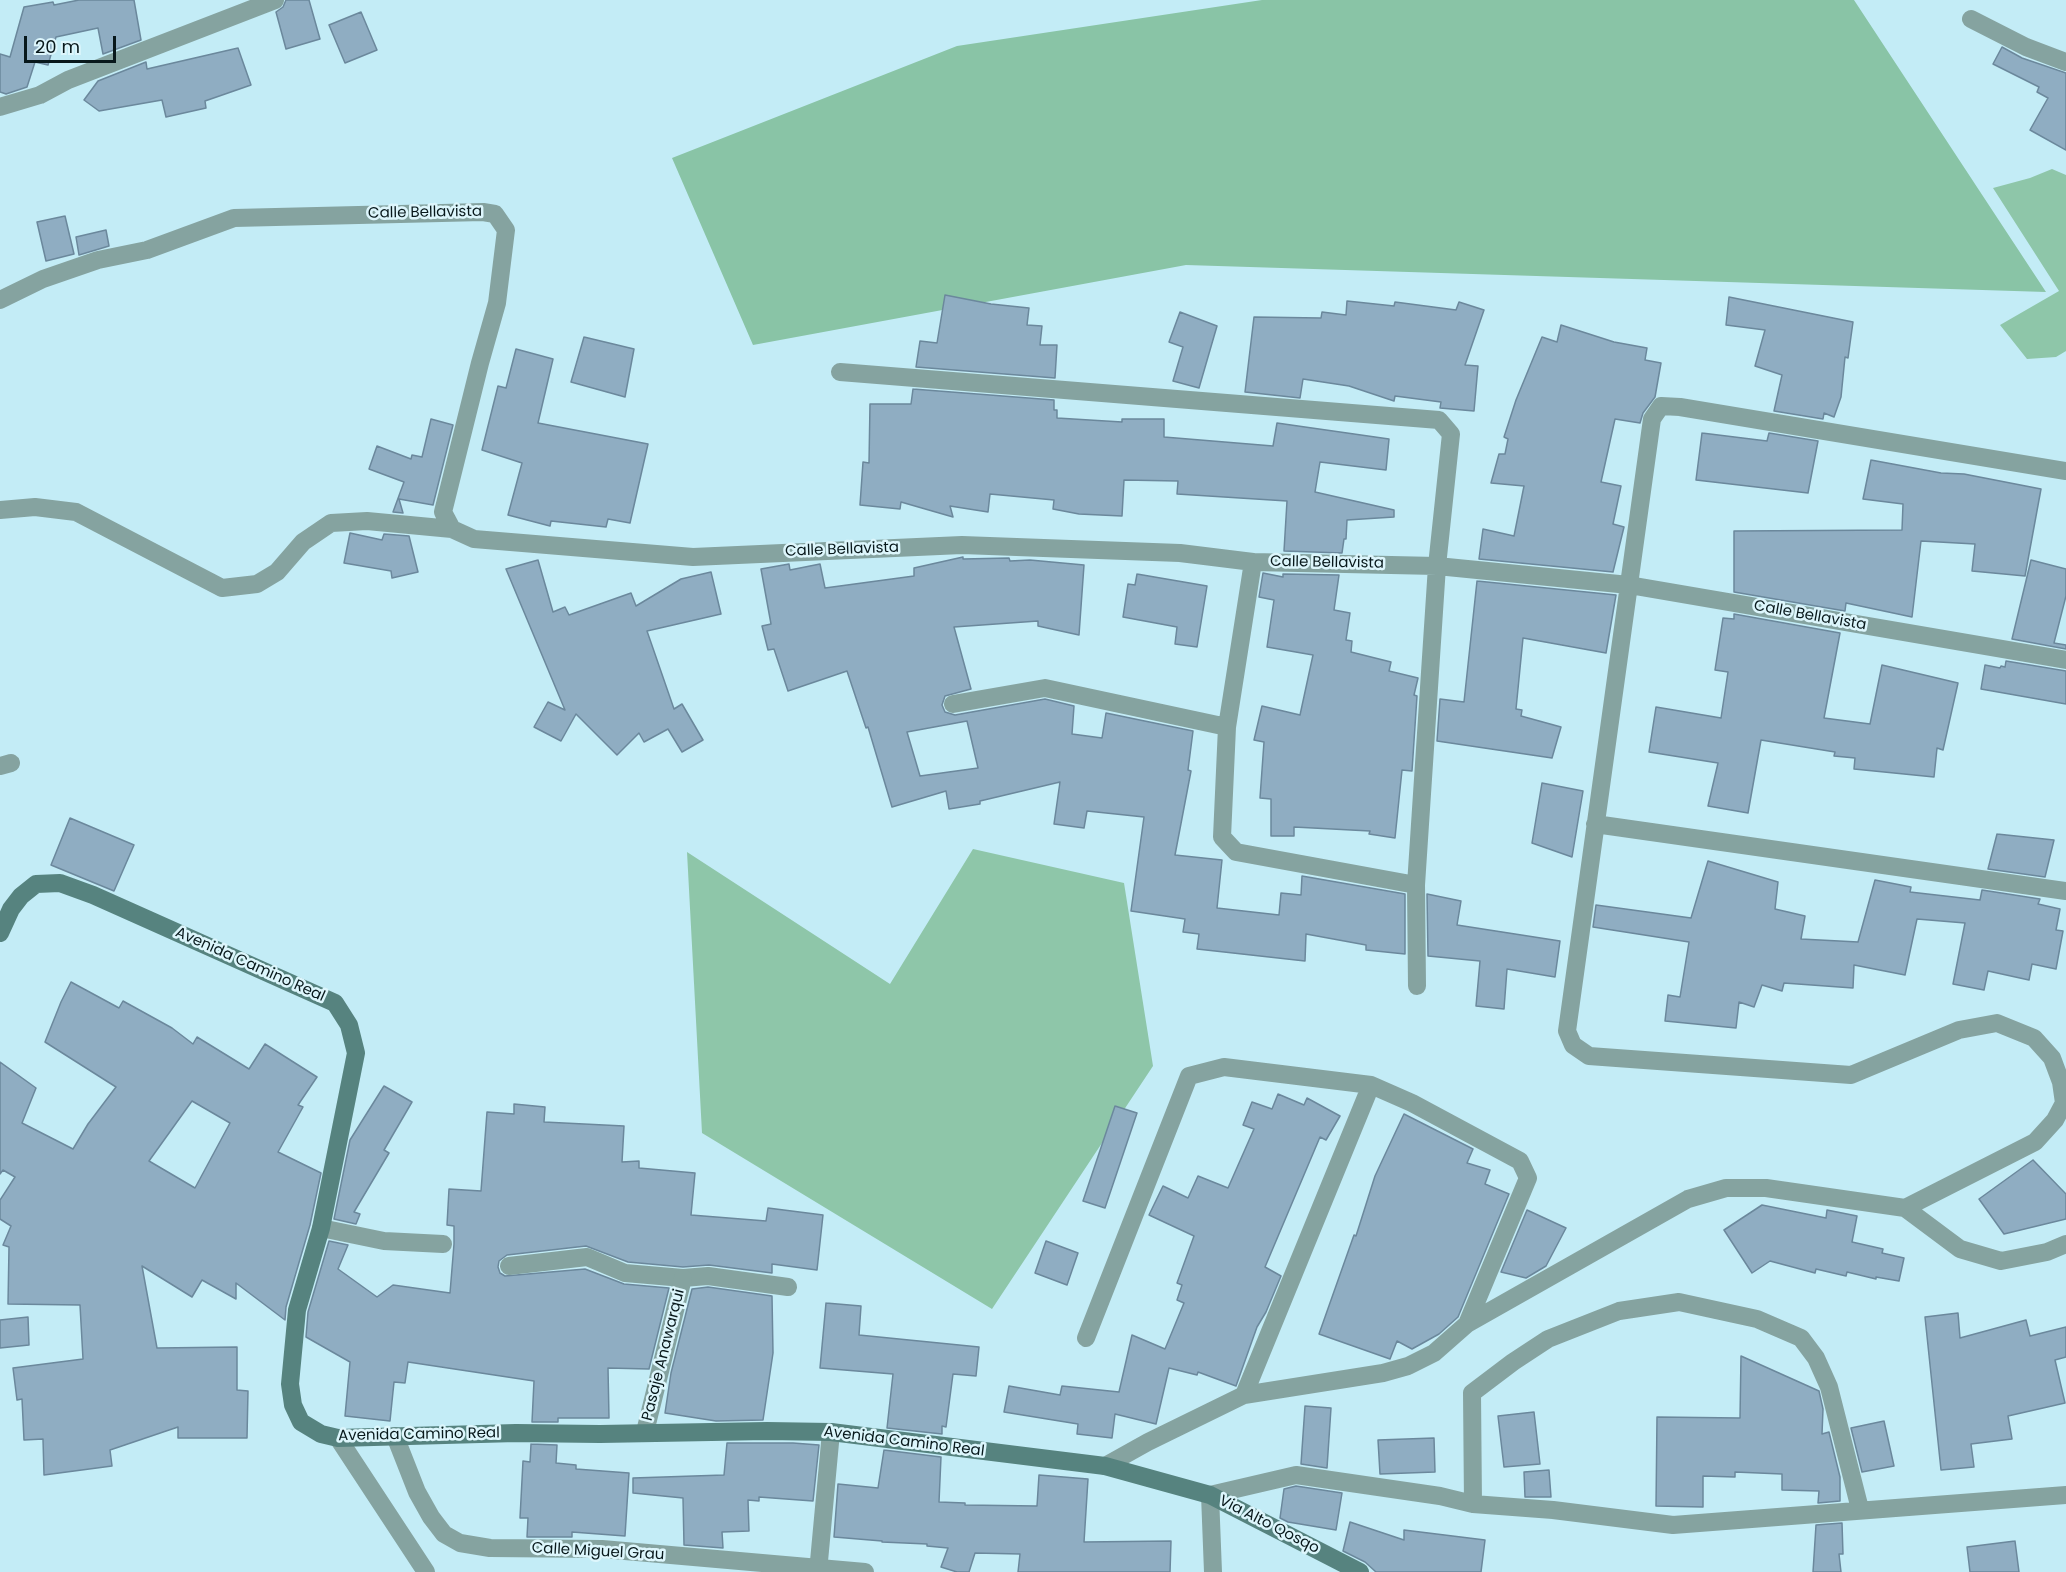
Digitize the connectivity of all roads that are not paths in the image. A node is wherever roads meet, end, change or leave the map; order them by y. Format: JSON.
{"nodes":[{"id":1,"x":275,"y":0,"type":"edge"},
{"id":2,"x":1971,"y":19,"type":"dead end"},
{"id":3,"x":2066,"y":62,"type":"edge"},
{"id":4,"x":0,"y":107,"type":"edge"},
{"id":5,"x":0,"y":300,"type":"edge"},
{"id":6,"x":840,"y":372,"type":"dead end"},
{"id":7,"x":2066,"y":471,"type":"edge"},
{"id":8,"x":0,"y":510,"type":"edge"},
{"id":9,"x":452,"y":529,"type":"junction"},
{"id":10,"x":1253,"y":562,"type":"junction"},
{"id":11,"x":1437,"y":566,"type":"junction"},
{"id":12,"x":1629,"y":585,"type":"junction"},
{"id":13,"x":2066,"y":660,"type":"edge"},
{"id":14,"x":953,"y":704,"type":"dead end"},
{"id":15,"x":1227,"y":727,"type":"junction"},
{"id":16,"x":1595,"y":824,"type":"junction"},
{"id":17,"x":1416,"y":885,"type":"junction"},
{"id":18,"x":2066,"y":891,"type":"edge"},
{"id":19,"x":0,"y":933,"type":"edge"},
{"id":20,"x":1417,"y":986,"type":"dead end"},
{"id":21,"x":1371,"y":1085,"type":"junction"},
{"id":22,"x":2065,"y":1102,"type":"edge"},
{"id":23,"x":1905,"y":1208,"type":"junction"},
{"id":24,"x":321,"y":1228,"type":"junction"},
{"id":25,"x":443,"y":1244,"type":"dead end"},
{"id":26,"x":2066,"y":1244,"type":"edge"},
{"id":27,"x":510,"y":1266,"type":"dead end"},
{"id":28,"x":683,"y":1278,"type":"junction"},
{"id":29,"x":788,"y":1287,"type":"dead end"},
{"id":30,"x":1467,"y":1324,"type":"junction"},
{"id":31,"x":1086,"y":1338,"type":"dead end"},
{"id":32,"x":1244,"y":1395,"type":"junction"},
{"id":33,"x":645,"y":1432,"type":"junction"},
{"id":34,"x":831,"y":1432,"type":"junction"},
{"id":35,"x":395,"y":1436,"type":"junction"},
{"id":36,"x":338,"y":1438,"type":"junction"},
{"id":37,"x":1105,"y":1466,"type":"junction"},
{"id":38,"x":1210,"y":1495,"type":"junction"},
{"id":39,"x":2066,"y":1495,"type":"edge"},
{"id":40,"x":1473,"y":1504,"type":"junction"},
{"id":41,"x":1860,"y":1509,"type":"junction"},
{"id":42,"x":818,"y":1570,"type":"edge"},
{"id":43,"x":426,"y":1572,"type":"edge"},
{"id":44,"x":865,"y":1572,"type":"edge"},
{"id":45,"x":1213,"y":1572,"type":"edge"},
{"id":46,"x":1360,"y":1572,"type":"edge"}],
"edges":[{"from":1,"to":4,"type":"street"},
{"from":2,"to":3,"type":"street"},
{"from":5,"to":9,"type":"street","name":"Calle Bellavista"},
{"from":6,"to":11,"type":"street"},
{"from":7,"to":12,"type":"street"},
{"from":8,"to":9,"type":"street"},
{"from":9,"to":10,"type":"street","name":"Calle Bellavista"},
{"from":10,"to":11,"type":"street","name":"Calle Bellavista"},
{"from":10,"to":15,"type":"street"},
{"from":11,"to":12,"type":"street","name":"Calle Bellavista"},
{"from":11,"to":17,"type":"street"},
{"from":12,"to":13,"type":"street","name":"Calle Bellavista"},
{"from":12,"to":16,"type":"street"},
{"from":14,"to":15,"type":"street"},
{"from":15,"to":17,"type":"street"},
{"from":16,"to":18,"type":"street"},
{"from":16,"to":22,"type":"street"},
{"from":17,"to":20,"type":"street"},
{"from":19,"to":24,"type":"street","name":"Avenida Camino Real"},
{"from":21,"to":30,"type":"street"},
{"from":21,"to":31,"type":"street"},
{"from":21,"to":32,"type":"street"},
{"from":22,"to":23,"type":"street"},
{"from":23,"to":26,"type":"street"},
{"from":23,"to":30,"type":"street"},
{"from":24,"to":25,"type":"street"},
{"from":24,"to":36,"type":"street","name":"Avenida Camino Real"},
{"from":27,"to":28,"type":"street"},
{"from":28,"to":29,"type":"street"},
{"from":28,"to":33,"type":"street","name":"Pasaje Anawarqui"},
{"from":30,"to":32,"type":"street"},
{"from":32,"to":37,"type":"street"},
{"from":33,"to":34,"type":"street","name":"Avenida Camino Real"},
{"from":33,"to":35,"type":"street","name":"Avenida Camino Real"},
{"from":34,"to":37,"type":"street","name":"Avenida Camino Real"},
{"from":34,"to":42,"type":"street"},
{"from":35,"to":36,"type":"street","name":"Avenida Camino Real"},
{"from":35,"to":42,"type":"street","name":"Calle Miguel Grau"},
{"from":36,"to":43,"type":"street"},
{"from":37,"to":38,"type":"street","name":"Avenida Camino Real"},
{"from":38,"to":40,"type":"street"},
{"from":38,"to":45,"type":"street"},
{"from":38,"to":46,"type":"street","name":"Via Alto Qosqo"},
{"from":39,"to":41,"type":"street"},
{"from":40,"to":41,"type":"street"},
{"from":40,"to":41,"type":"street"},
{"from":42,"to":44,"type":"street","name":"Calle Miguel Grau"}]}
